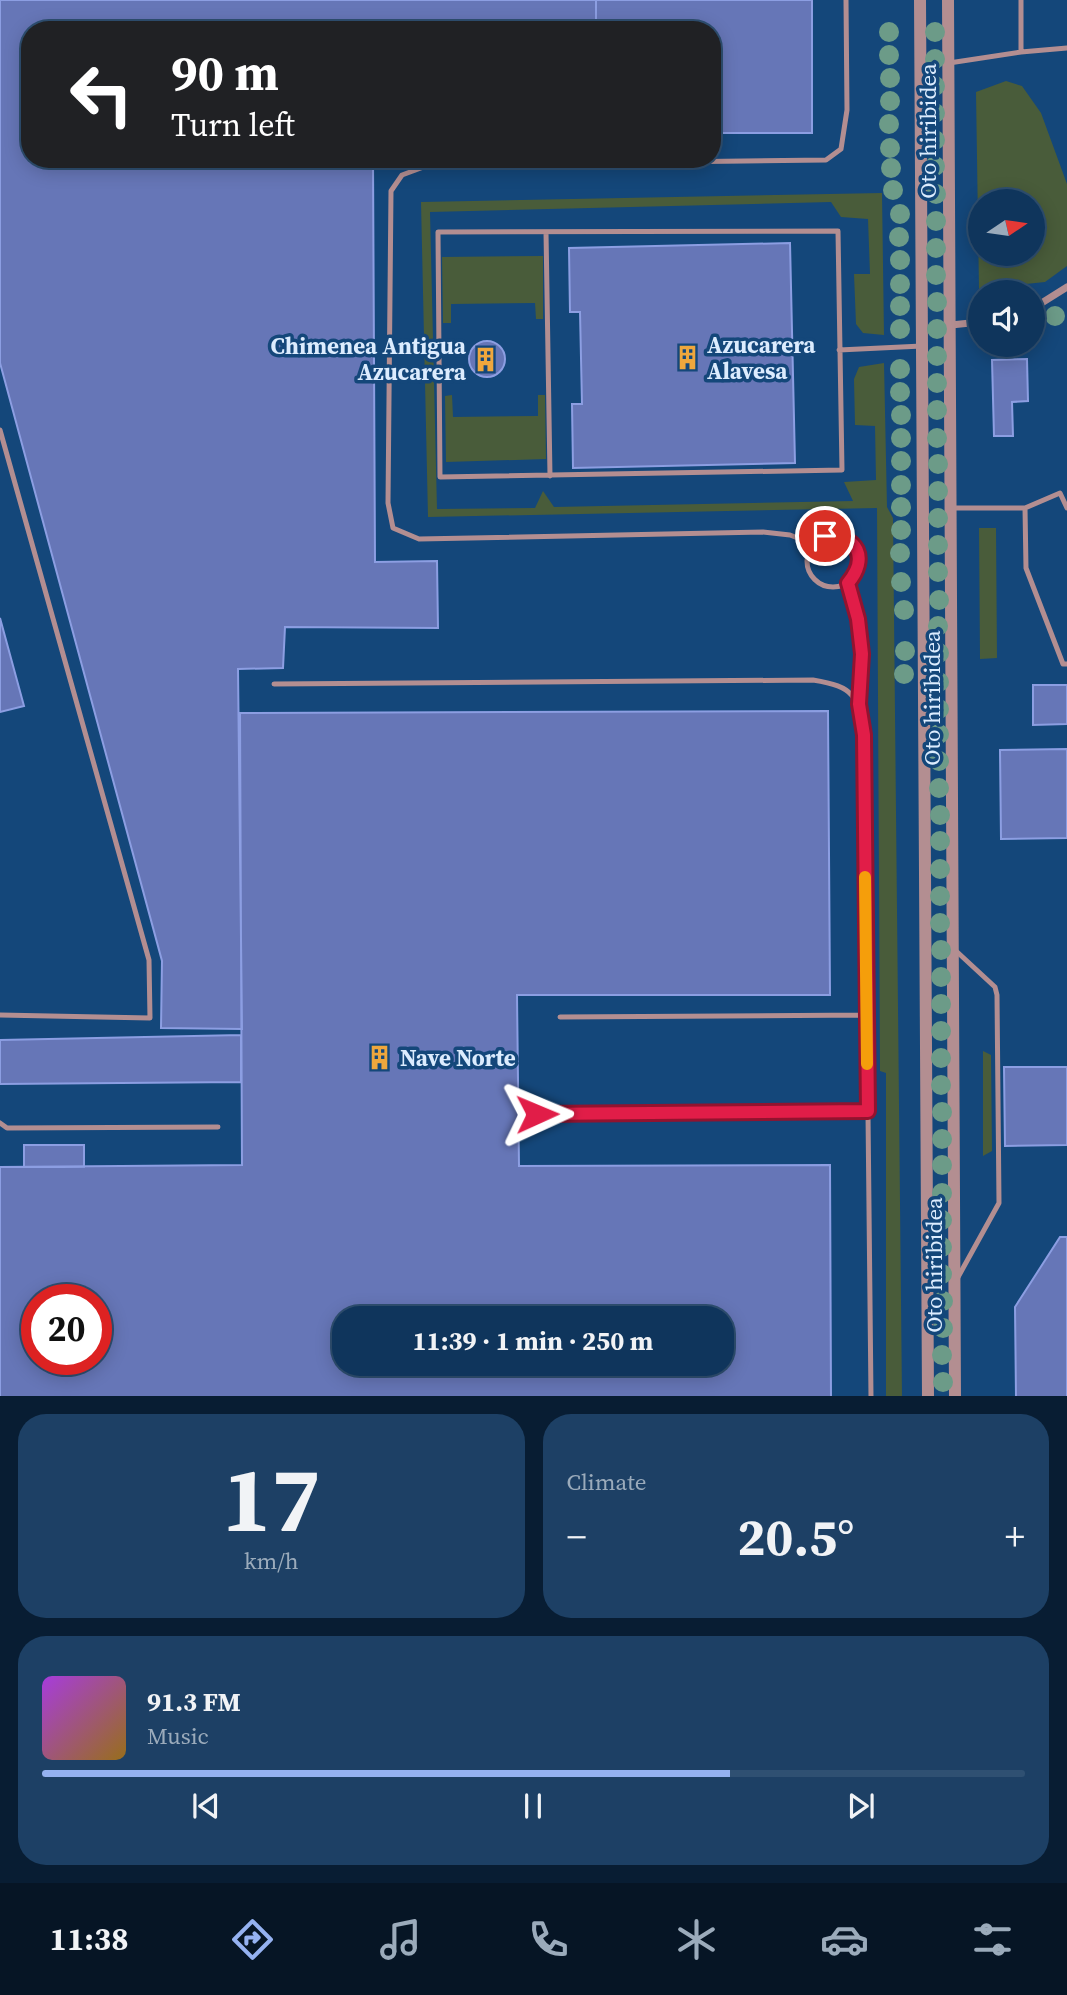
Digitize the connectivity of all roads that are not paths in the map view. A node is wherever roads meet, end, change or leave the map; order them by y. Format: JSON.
{"nodes":[{"id":1,"x":846,"y":0,"type":"edge"},
{"id":2,"x":920,"y":0,"type":"edge"},
{"id":3,"x":948,"y":0,"type":"edge"},
{"id":4,"x":1021,"y":0,"type":"edge"},
{"id":5,"x":1067,"y":48,"type":"edge"},
{"id":6,"x":1021,"y":52,"type":"junction"},
{"id":7,"x":949,"y":63,"type":"junction"},
{"id":8,"x":721,"y":161,"type":"edge"},
{"id":9,"x":421,"y":168,"type":"edge"},
{"id":10,"x":547,"y":232,"type":"junction"},
{"id":11,"x":1067,"y":287,"type":"edge"},
{"id":12,"x":1045,"y":301,"type":"edge"},
{"id":13,"x":968,"y":323,"type":"edge"},
{"id":14,"x":951,"y":325,"type":"junction"},
{"id":15,"x":922,"y":346,"type":"junction"},
{"id":16,"x":839,"y":350,"type":"junction"},
{"id":17,"x":0,"y":430,"type":"edge"},
{"id":18,"x":550,"y":476,"type":"junction"},
{"id":19,"x":952,"y":508,"type":"junction"},
{"id":20,"x":1025,"y":508,"type":"junction"},
{"id":21,"x":1067,"y":508,"type":"edge"},
{"id":22,"x":813,"y":544,"type":"junction"},
{"id":23,"x":848,"y":583,"type":"junction"},
{"id":24,"x":1067,"y":664,"type":"edge"},
{"id":25,"x":274,"y":684,"type":"dead end"},
{"id":26,"x":859,"y":704,"type":"junction"},
{"id":27,"x":954,"y":949,"type":"junction"},
{"id":28,"x":0,"y":1015,"type":"edge"},
{"id":29,"x":866,"y":1015,"type":"junction"},
{"id":30,"x":560,"y":1017,"type":"dead end"},
{"id":31,"x":868,"y":1111,"type":"junction"},
{"id":32,"x":537,"y":1114,"type":"dead end"},
{"id":33,"x":0,"y":1123,"type":"edge"},
{"id":34,"x":218,"y":1127,"type":"dead end"},
{"id":35,"x":956,"y":1282,"type":"junction"},
{"id":36,"x":871,"y":1396,"type":"edge"},
{"id":37,"x":928,"y":1396,"type":"edge"},
{"id":38,"x":955,"y":1396,"type":"edge"}],
"edges":[{"from":1,"to":8,"type":"lane"},
{"from":2,"to":15,"type":"street","name":"Oto hiribidea"},
{"from":3,"to":7,"type":"street","name":"Oto hiribidea"},
{"from":4,"to":6,"type":"lane"},
{"from":5,"to":6,"type":"lane"},
{"from":6,"to":7,"type":"lane"},
{"from":7,"to":14,"type":"street","name":"Oto hiribidea"},
{"from":9,"to":22,"type":"lane"},
{"from":10,"to":16,"type":"lane"},
{"from":10,"to":18,"type":"lane"},
{"from":10,"to":18,"type":"lane"},
{"from":11,"to":12,"type":"street"},
{"from":13,"to":14,"type":"street"},
{"from":14,"to":19,"type":"street","name":"Oto hiribidea"},
{"from":15,"to":16,"type":"lane"},
{"from":15,"to":37,"type":"street","name":"Oto hiribidea"},
{"from":16,"to":18,"type":"lane"},
{"from":17,"to":28,"type":"lane"},
{"from":19,"to":20,"type":"lane"},
{"from":19,"to":27,"type":"street","name":"Oto hiribidea"},
{"from":20,"to":21,"type":"lane"},
{"from":20,"to":24,"type":"lane"},
{"from":22,"to":23,"type":"lane"},
{"from":22,"to":23,"type":"lane"},
{"from":23,"to":26,"type":"lane"},
{"from":25,"to":26,"type":"lane"},
{"from":26,"to":29,"type":"lane"},
{"from":27,"to":35,"type":"street","name":"Oto hiribidea"},
{"from":27,"to":35,"type":"lane"},
{"from":29,"to":30,"type":"lane"},
{"from":29,"to":31,"type":"lane"},
{"from":31,"to":32,"type":"lane"},
{"from":31,"to":36,"type":"lane"},
{"from":33,"to":34,"type":"lane"},
{"from":35,"to":38,"type":"street","name":"Oto hiribidea"}]}
